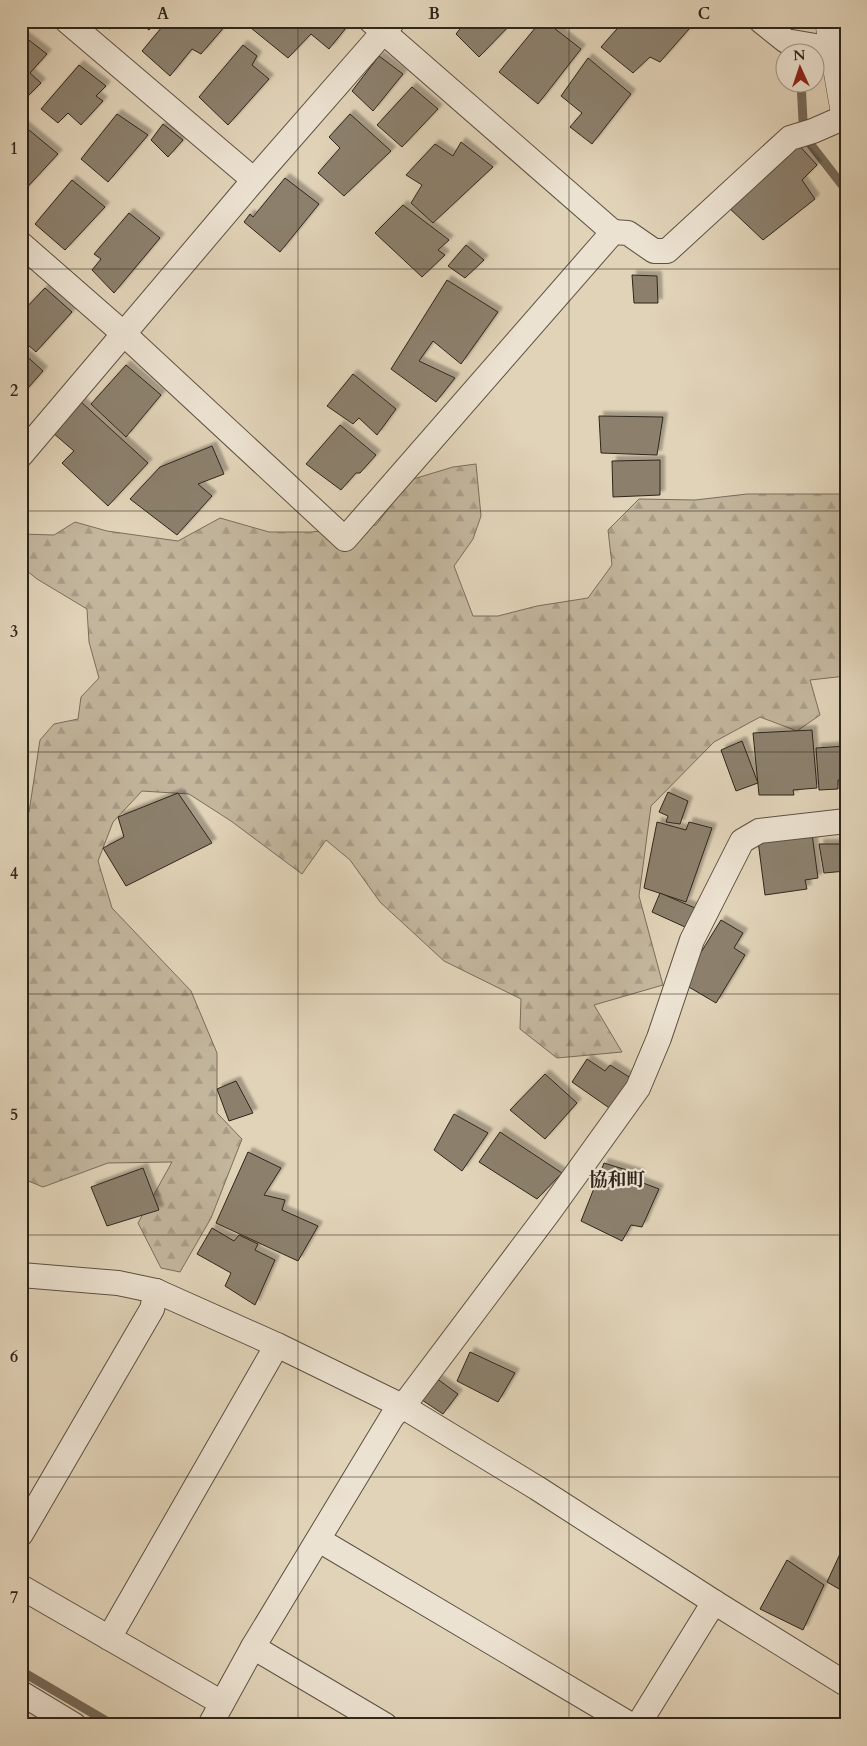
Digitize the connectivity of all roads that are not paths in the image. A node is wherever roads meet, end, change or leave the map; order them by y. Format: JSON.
{"nodes":[{"id":1,"x":67,"y":21,"type":"edge"},
{"id":2,"x":760,"y":21,"type":"edge"},
{"id":3,"x":829,"y":21,"type":"edge"},
{"id":4,"x":383,"y":25,"type":"edge"},
{"id":5,"x":832,"y":50,"type":"junction"},
{"id":6,"x":845,"y":118,"type":"edge"},
{"id":7,"x":254,"y":180,"type":"junction"},
{"id":8,"x":613,"y":232,"type":"junction"},
{"id":9,"x":21,"y":244,"type":"edge"},
{"id":10,"x":124,"y":334,"type":"junction"},
{"id":11,"x":21,"y":455,"type":"edge"},
{"id":12,"x":846,"y":822,"type":"edge"},
{"id":13,"x":21,"y":1275,"type":"edge"},
{"id":14,"x":156,"y":1291,"type":"junction"},
{"id":15,"x":277,"y":1345,"type":"junction"},
{"id":16,"x":402,"y":1406,"type":"junction"},
{"id":17,"x":21,"y":1534,"type":"edge"},
{"id":18,"x":319,"y":1540,"type":"junction"},
{"id":19,"x":21,"y":1587,"type":"edge"},
{"id":20,"x":714,"y":1602,"type":"junction"},
{"id":21,"x":108,"y":1638,"type":"junction"},
{"id":22,"x":253,"y":1647,"type":"junction"},
{"id":23,"x":846,"y":1684,"type":"edge"},
{"id":24,"x":21,"y":1693,"type":"edge"},
{"id":25,"x":222,"y":1702,"type":"junction"},
{"id":26,"x":74,"y":1725,"type":"edge"},
{"id":27,"x":210,"y":1725,"type":"edge"},
{"id":28,"x":385,"y":1725,"type":"edge"},
{"id":29,"x":631,"y":1725,"type":"edge"},
{"id":30,"x":638,"y":1725,"type":"edge"}],
"edges":[{"from":1,"to":7,"type":"street"},
{"from":2,"to":5,"type":"street"},
{"from":3,"to":5,"type":"street"},
{"from":4,"to":7,"type":"street"},
{"from":4,"to":8,"type":"street"},
{"from":5,"to":6,"type":"street"},
{"from":6,"to":8,"type":"street"},
{"from":7,"to":10,"type":"street"},
{"from":8,"to":10,"type":"street"},
{"from":9,"to":10,"type":"street"},
{"from":10,"to":11,"type":"street"},
{"from":12,"to":16,"type":"street"},
{"from":13,"to":14,"type":"street"},
{"from":14,"to":15,"type":"street"},
{"from":14,"to":17,"type":"street"},
{"from":15,"to":16,"type":"street"},
{"from":15,"to":21,"type":"street"},
{"from":16,"to":18,"type":"street"},
{"from":16,"to":20,"type":"street"},
{"from":18,"to":22,"type":"street"},
{"from":18,"to":29,"type":"street"},
{"from":19,"to":21,"type":"street"},
{"from":20,"to":23,"type":"street"},
{"from":20,"to":30,"type":"street"},
{"from":21,"to":25,"type":"street"},
{"from":22,"to":25,"type":"street"},
{"from":22,"to":28,"type":"street"},
{"from":24,"to":26,"type":"street"},
{"from":25,"to":27,"type":"street"}]}
